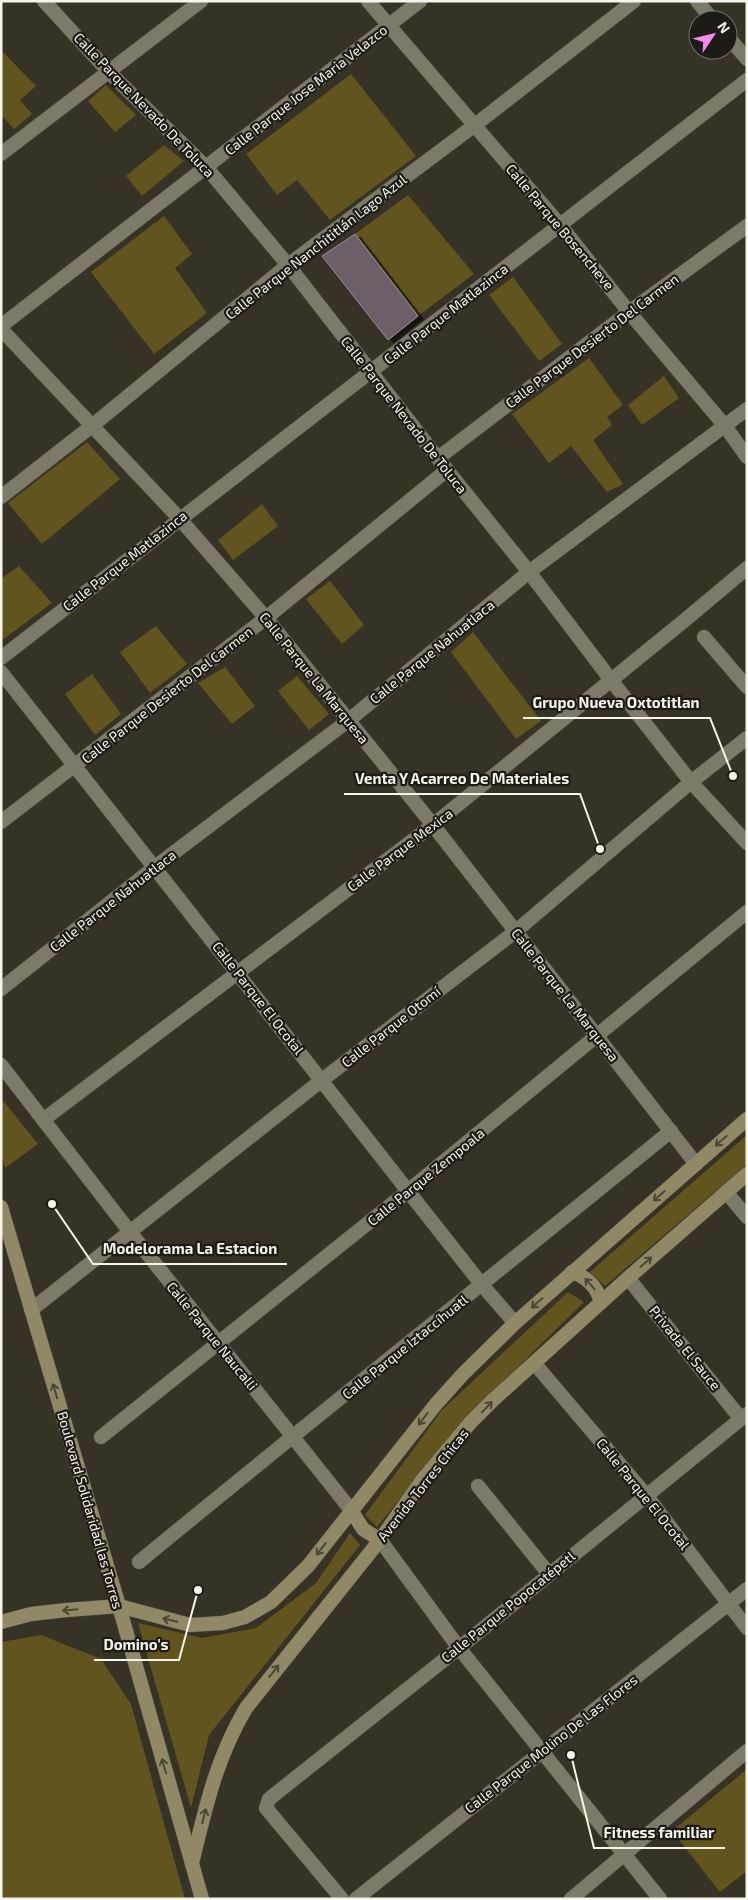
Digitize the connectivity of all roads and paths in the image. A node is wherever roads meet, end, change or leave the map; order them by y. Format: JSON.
{"nodes":[{"id":1,"x":44,"y":1,"type":"edge"},
{"id":2,"x":201,"y":1,"type":"edge"},
{"id":3,"x":368,"y":1,"type":"edge"},
{"id":4,"x":420,"y":1,"type":"edge"},
{"id":5,"x":634,"y":1,"type":"edge"},
{"id":6,"x":389,"y":26,"type":"junction"},
{"id":7,"x":738,"y":49,"type":"edge"},
{"id":8,"x":747,"y":59,"type":"edge"},
{"id":9,"x":108,"y":71,"type":"junction"},
{"id":10,"x":747,"y":80,"type":"edge"},
{"id":11,"x":474,"y":125,"type":"junction"},
{"id":12,"x":1,"y":154,"type":"edge"},
{"id":13,"x":206,"y":167,"type":"junction"},
{"id":14,"x":560,"y":225,"type":"junction"},
{"id":15,"x":747,"y":226,"type":"edge"},
{"id":16,"x":288,"y":265,"type":"junction"},
{"id":17,"x":629,"y":312,"type":"junction"},
{"id":18,"x":1,"y":326,"type":"edge"},
{"id":19,"x":1,"y":329,"type":"edge"},
{"id":20,"x":371,"y":372,"type":"junction"},
{"id":21,"x":747,"y":409,"type":"edge"},
{"id":22,"x":93,"y":425,"type":"junction"},
{"id":23,"x":725,"y":426,"type":"junction"},
{"id":24,"x":747,"y":457,"type":"edge"},
{"id":25,"x":438,"y":458,"type":"junction"},
{"id":26,"x":447,"y":470,"type":"junction"},
{"id":27,"x":1,"y":497,"type":"edge"},
{"id":28,"x":179,"y":518,"type":"junction"},
{"id":29,"x":747,"y":568,"type":"edge"},
{"id":30,"x":530,"y":572,"type":"junction"},
{"id":31,"x":266,"y":618,"type":"junction"},
{"id":32,"x":704,"y":637,"type":"dead end"},
{"id":33,"x":1,"y":658,"type":"edge"},
{"id":34,"x":1,"y":672,"type":"edge"},
{"id":35,"x":611,"y":680,"type":"junction"},
{"id":36,"x":747,"y":688,"type":"edge"},
{"id":37,"x":349,"y":720,"type":"junction"},
{"id":38,"x":747,"y":738,"type":"edge"},
{"id":39,"x":76,"y":766,"type":"junction"},
{"id":40,"x":691,"y":782,"type":"junction"},
{"id":41,"x":1,"y":822,"type":"edge"},
{"id":42,"x":433,"y":826,"type":"junction"},
{"id":43,"x":747,"y":844,"type":"edge"},
{"id":44,"x":155,"y":867,"type":"junction"},
{"id":45,"x":747,"y":912,"type":"edge"},
{"id":46,"x":516,"y":931,"type":"junction"},
{"id":47,"x":238,"y":972,"type":"junction"},
{"id":48,"x":1,"y":989,"type":"edge"},
{"id":49,"x":597,"y":1037,"type":"junction"},
{"id":50,"x":1,"y":1065,"type":"edge"},
{"id":51,"x":322,"y":1080,"type":"junction"},
{"id":52,"x":747,"y":1119,"type":"edge"},
{"id":53,"x":43,"y":1120,"type":"junction"},
{"id":54,"x":671,"y":1131,"type":"junction"},
{"id":55,"x":696,"y":1164,"type":"junction"},
{"id":56,"x":747,"y":1174,"type":"edge"},
{"id":57,"x":408,"y":1191,"type":"junction"},
{"id":58,"x":726,"y":1192,"type":"junction"},
{"id":59,"x":1,"y":1207,"type":"edge"},
{"id":60,"x":747,"y":1217,"type":"edge"},
{"id":61,"x":130,"y":1232,"type":"junction"},
{"id":62,"x":572,"y":1272,"type":"junction"},
{"id":63,"x":628,"y":1278,"type":"junction"},
{"id":64,"x":482,"y":1285,"type":"junction"},
{"id":65,"x":601,"y":1302,"type":"junction"},
{"id":66,"x":31,"y":1310,"type":"junction"},
{"id":67,"x":515,"y":1322,"type":"junction"},
{"id":68,"x":218,"y":1343,"type":"junction"},
{"id":69,"x":535,"y":1364,"type":"junction"},
{"id":70,"x":744,"y":1416,"type":"edge"},
{"id":71,"x":293,"y":1436,"type":"junction"},
{"id":72,"x":101,"y":1437,"type":"dead end"},
{"id":73,"x":478,"y":1486,"type":"dead end"},
{"id":74,"x":646,"y":1495,"type":"junction"},
{"id":75,"x":351,"y":1510,"type":"junction"},
{"id":76,"x":380,"y":1540,"type":"junction"},
{"id":77,"x":139,"y":1562,"type":"dead end"},
{"id":78,"x":549,"y":1574,"type":"junction"},
{"id":79,"x":747,"y":1589,"type":"edge"},
{"id":80,"x":729,"y":1604,"type":"junction"},
{"id":81,"x":119,"y":1606,"type":"junction"},
{"id":82,"x":1,"y":1622,"type":"edge"},
{"id":83,"x":747,"y":1628,"type":"edge"},
{"id":84,"x":459,"y":1648,"type":"junction"},
{"id":85,"x":541,"y":1751,"type":"junction"},
{"id":86,"x":747,"y":1751,"type":"edge"},
{"id":87,"x":624,"y":1854,"type":"junction"},
{"id":88,"x":192,"y":1863,"type":"junction"},
{"id":89,"x":202,"y":1899,"type":"edge"},
{"id":90,"x":342,"y":1899,"type":"edge"},
{"id":91,"x":356,"y":1899,"type":"edge"},
{"id":92,"x":571,"y":1899,"type":"edge"},
{"id":93,"x":660,"y":1899,"type":"edge"}],
"edges":[{"from":1,"to":9,"type":"street","name":"Calle Parque Nevado De Toluca"},
{"from":2,"to":9,"type":"street"},
{"from":3,"to":6,"type":"street","name":"Calle Parque Bosencheve"},
{"from":4,"to":6,"type":"street","name":"Calle Parque Jose Maria Velazco"},
{"from":5,"to":11,"type":"street","name":"Calle Parque Nanchititlán Lago Azul"},
{"from":6,"to":11,"type":"street","name":"Calle Parque Bosencheve"},
{"from":6,"to":13,"type":"street","name":"Calle Parque Jose Maria Velazco"},
{"from":7,"to":8,"type":"street"},
{"from":9,"to":12,"type":"street"},
{"from":9,"to":13,"type":"street","name":"Calle Parque Nevado De Toluca"},
{"from":10,"to":14,"type":"street","name":"Calle Parque Matlazinca"},
{"from":11,"to":14,"type":"street","name":"Calle Parque Bosencheve"},
{"from":11,"to":16,"type":"street","name":"Calle Parque Nanchititlán Lago Azul"},
{"from":13,"to":16,"type":"street","name":"Calle Parque Nevado De Toluca"},
{"from":13,"to":18,"type":"street","name":"Calle Parque Jose Maria Velazco"},
{"from":14,"to":17,"type":"street","name":"Calle Parque Bosencheve"},
{"from":14,"to":20,"type":"street","name":"Calle Parque Matlazinca"},
{"from":15,"to":17,"type":"street","name":"Calle Parque Desierto Del Carmen"},
{"from":16,"to":20,"type":"street","name":"Calle Parque Nevado De Toluca"},
{"from":16,"to":22,"type":"street","name":"Calle Parque Nanchititlán Lago Azul"},
{"from":17,"to":23,"type":"street","name":"Calle Parque Bosencheve"},
{"from":17,"to":25,"type":"street","name":"Calle Parque Desierto Del Carmen"},
{"from":19,"to":22,"type":"street","name":"Calle Parque La Marquesa"},
{"from":20,"to":25,"type":"street","name":"Calle Parque Nevado De Toluca"},
{"from":20,"to":28,"type":"street","name":"Calle Parque Matlazinca"},
{"from":21,"to":23,"type":"street","name":"Calle Parque Nahuatlaca"},
{"from":22,"to":27,"type":"street","name":"Calle Parque Nanchititlán Lago Azul"},
{"from":22,"to":28,"type":"street","name":"Calle Parque La Marquesa"},
{"from":23,"to":24,"type":"street","name":"Calle Parque Bosencheve"},
{"from":23,"to":30,"type":"street","name":"Calle Parque Nahuatlaca"},
{"from":25,"to":26,"type":"street","name":"Calle Parque Nevado De Toluca"},
{"from":26,"to":30,"type":"street","name":"Calle Parque Nevado De Toluca"},
{"from":26,"to":31,"type":"street","name":"Calle Parque Desierto Del Carmen"},
{"from":28,"to":31,"type":"street","name":"Calle Parque La Marquesa"},
{"from":28,"to":33,"type":"street","name":"Calle Parque Matlazinca"},
{"from":29,"to":35,"type":"street","name":"Calle Parque Mexica"},
{"from":30,"to":35,"type":"street","name":"Calle Parque Nevado De Toluca"},
{"from":30,"to":37,"type":"street","name":"Calle Parque Nahuatlaca"},
{"from":31,"to":37,"type":"street","name":"Calle Parque La Marquesa"},
{"from":31,"to":39,"type":"street","name":"Calle Parque Desierto Del Carmen"},
{"from":32,"to":36,"type":"street"},
{"from":34,"to":39,"type":"street","name":"Calle Parque El Ocotal"},
{"from":35,"to":40,"type":"street","name":"Calle Parque Nevado De Toluca"},
{"from":35,"to":42,"type":"street","name":"Calle Parque Mexica"},
{"from":37,"to":42,"type":"street","name":"Calle Parque La Marquesa"},
{"from":37,"to":44,"type":"street","name":"Calle Parque Nahuatlaca"},
{"from":38,"to":40,"type":"street","name":"Calle Parque Otomí"},
{"from":39,"to":41,"type":"street","name":"Calle Parque Desierto Del Carmen"},
{"from":39,"to":44,"type":"street","name":"Calle Parque El Ocotal"},
{"from":40,"to":43,"type":"street","name":"Calle Parque Nevado De Toluca"},
{"from":40,"to":46,"type":"street","name":"Calle Parque Otomí"},
{"from":42,"to":46,"type":"street","name":"Calle Parque La Marquesa"},
{"from":42,"to":47,"type":"street","name":"Calle Parque Mexica"},
{"from":44,"to":47,"type":"street","name":"Calle Parque El Ocotal"},
{"from":44,"to":48,"type":"street","name":"Calle Parque Nahuatlaca"},
{"from":45,"to":49,"type":"street","name":"Calle Parque Zempoala"},
{"from":46,"to":49,"type":"street","name":"Calle Parque La Marquesa"},
{"from":46,"to":51,"type":"street","name":"Calle Parque Otomí"},
{"from":47,"to":51,"type":"street","name":"Calle Parque El Ocotal"},
{"from":47,"to":53,"type":"street","name":"Calle Parque Mexica"},
{"from":49,"to":54,"type":"street","name":"Calle Parque La Marquesa"},
{"from":49,"to":57,"type":"street","name":"Calle Parque Zempoala"},
{"from":50,"to":53,"type":"street","name":"Calle Parque Naucalli"},
{"from":51,"to":57,"type":"street","name":"Calle Parque El Ocotal"},
{"from":51,"to":61,"type":"street","name":"Calle Parque Otomí"},
{"from":52,"to":55,"type":"main road","one_way":true},
{"from":53,"to":61,"type":"street","name":"Calle Parque Naucalli"},
{"from":54,"to":55,"type":"street","name":"Calle Parque La Marquesa"},
{"from":54,"to":64,"type":"street","name":"Calle Parque Iztaccíhuatl"},
{"from":55,"to":62,"type":"main road","one_way":true},
{"from":56,"to":58,"type":"main road","name":"Avenida Torres Chicas"},
{"from":57,"to":64,"type":"street","name":"Calle Parque El Ocotal"},
{"from":57,"to":68,"type":"street","name":"Calle Parque Zempoala"},
{"from":58,"to":60,"type":"street"},
{"from":63,"to":58,"type":"main road","name":"Avenida Torres Chicas","one_way":true},
{"from":59,"to":66,"type":"main road","name":"Boulevard Solidaridad las Torres"},
{"from":61,"to":66,"type":"street","name":"Calle Parque Otomí"},
{"from":61,"to":68,"type":"street","name":"Calle Parque Naucalli"},
{"from":65,"to":62,"type":"main road","one_way":true},
{"from":62,"to":67,"type":"main road","one_way":true},
{"from":63,"to":65,"type":"main road","name":"Avenida Torres Chicas"},
{"from":63,"to":70,"type":"street","name":"Privada El Sauce"},
{"from":64,"to":67,"type":"street","name":"Calle Parque El Ocotal"},
{"from":64,"to":71,"type":"street","name":"Calle Parque Iztaccíhuatl"},
{"from":65,"to":69,"type":"main road","name":"Avenida Torres Chicas"},
{"from":81,"to":66,"type":"main road","name":"Boulevard Solidaridad las Torres","one_way":true},
{"from":67,"to":75,"type":"main road","one_way":true},
{"from":68,"to":71,"type":"street","name":"Calle Parque Naucalli"},
{"from":68,"to":72,"type":"street","name":"Calle Parque Zempoala"},
{"from":69,"to":74,"type":"street","name":"Calle Parque El Ocotal"},
{"from":76,"to":69,"type":"main road","name":"Avenida Torres Chicas","one_way":true},
{"from":70,"to":74,"type":"street","name":"Calle Parque Popocatépetl"},
{"from":71,"to":75,"type":"street","name":"Calle Parque Naucalli"},
{"from":71,"to":77,"type":"street","name":"Calle Parque Iztaccíhuatl"},
{"from":73,"to":78,"type":"street"},
{"from":74,"to":78,"type":"street","name":"Calle Parque Popocatépetl"},
{"from":74,"to":80,"type":"street","name":"Calle Parque El Ocotal"},
{"from":75,"to":76,"type":"main road"},
{"from":75,"to":81,"type":"main road","one_way":true},
{"from":76,"to":84,"type":"street"},
{"from":88,"to":76,"type":"main road","name":"Avenida Torres Chicas","one_way":true},
{"from":78,"to":84,"type":"street","name":"Calle Parque Popocatépetl"},
{"from":79,"to":80,"type":"street","name":"Calle Parque Molino De Las Flores"},
{"from":80,"to":83,"type":"street","name":"Calle Parque El Ocotal"},
{"from":80,"to":85,"type":"street","name":"Calle Parque Molino De Las Flores"},
{"from":81,"to":82,"type":"main road","one_way":true},
{"from":88,"to":81,"type":"main road","name":"Boulevard Solidaridad las Torres","one_way":true},
{"from":84,"to":85,"type":"street"},
{"from":84,"to":90,"type":"street","name":"Calle Parque Popocatépetl"},
{"from":85,"to":87,"type":"street"},
{"from":85,"to":91,"type":"street","name":"Calle Parque Molino De Las Flores"},
{"from":86,"to":87,"type":"street"},
{"from":87,"to":92,"type":"street"},
{"from":87,"to":93,"type":"street"},
{"from":88,"to":89,"type":"main road","name":"Boulevard Solidaridad las Torres"}]}
